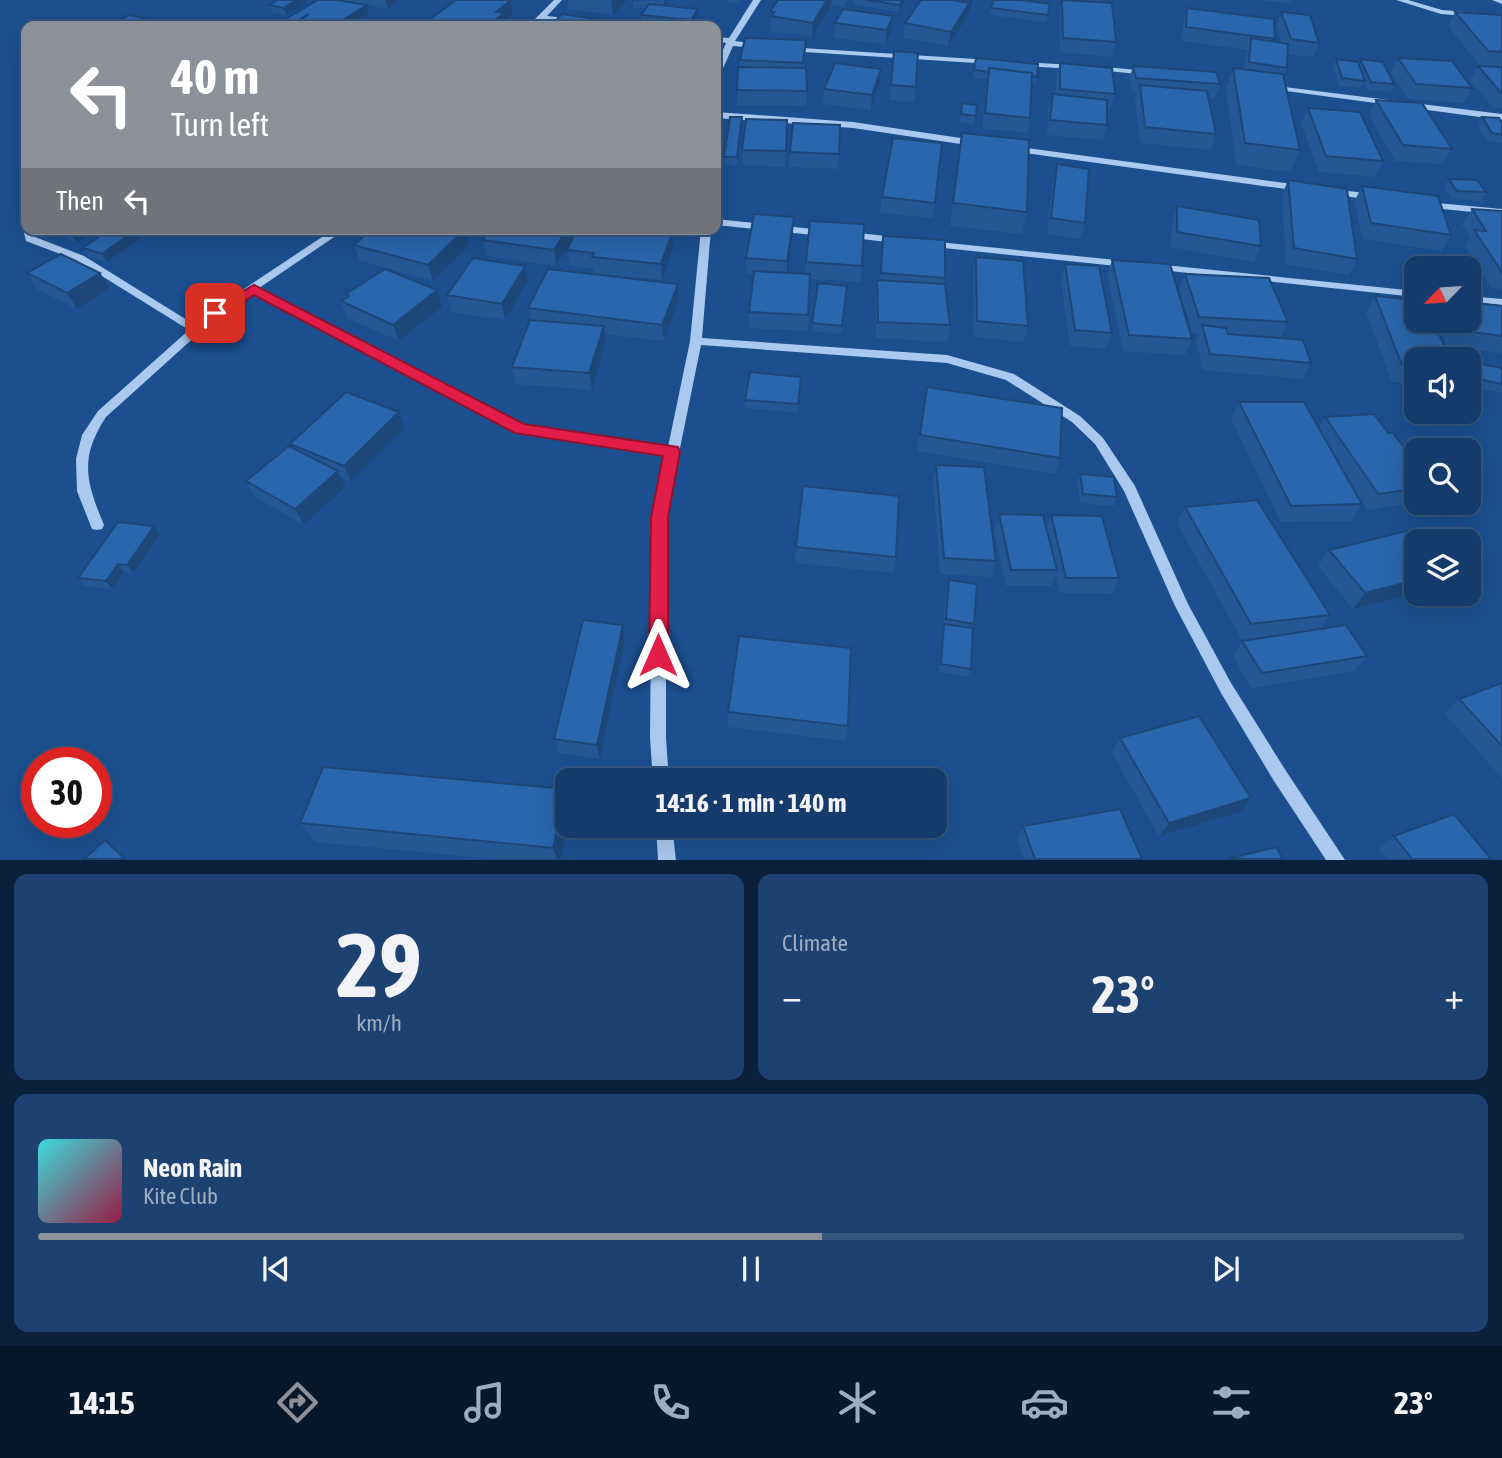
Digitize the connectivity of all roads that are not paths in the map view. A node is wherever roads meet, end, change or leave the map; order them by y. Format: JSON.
{"nodes":[{"id":1,"x":558,"y":0,"type":"edge"},
{"id":2,"x":757,"y":0,"type":"edge"},
{"id":3,"x":1400,"y":0,"type":"edge"},
{"id":4,"x":1496,"y":0,"type":"edge"},
{"id":5,"x":1502,"y":2,"type":"edge"},
{"id":6,"x":540,"y":17,"type":"junction"},
{"id":7,"x":1502,"y":17,"type":"edge"},
{"id":8,"x":536,"y":21,"type":"edge"},
{"id":9,"x":570,"y":21,"type":"edge"},
{"id":10,"x":721,"y":40,"type":"edge"},
{"id":11,"x":731,"y":42,"type":"junction"},
{"id":12,"x":766,"y":47,"type":"edge"},
{"id":13,"x":779,"y":48,"type":"edge"},
{"id":14,"x":721,"y":64,"type":"edge"},
{"id":15,"x":1163,"y":75,"type":"edge"},
{"id":16,"x":1255,"y":85,"type":"edge"},
{"id":17,"x":721,"y":115,"type":"edge"},
{"id":18,"x":1502,"y":117,"type":"edge"},
{"id":19,"x":987,"y":145,"type":"edge"},
{"id":20,"x":1000,"y":147,"type":"edge"},
{"id":21,"x":1305,"y":189,"type":"edge"},
{"id":22,"x":1319,"y":191,"type":"edge"},
{"id":23,"x":1387,"y":199,"type":"edge"},
{"id":24,"x":1414,"y":203,"type":"edge"},
{"id":25,"x":1502,"y":212,"type":"edge"},
{"id":26,"x":721,"y":223,"type":"edge"},
{"id":27,"x":29,"y":235,"type":"edge"},
{"id":28,"x":332,"y":235,"type":"edge"},
{"id":29,"x":705,"y":235,"type":"edge"},
{"id":30,"x":909,"y":242,"type":"edge"},
{"id":31,"x":922,"y":243,"type":"edge"},
{"id":32,"x":1133,"y":265,"type":"edge"},
{"id":33,"x":1146,"y":266,"type":"edge"},
{"id":34,"x":254,"y":290,"type":"junction"},
{"id":35,"x":1404,"y":293,"type":"edge"},
{"id":36,"x":1481,"y":300,"type":"edge"},
{"id":37,"x":1502,"y":302,"type":"edge"},
{"id":38,"x":196,"y":330,"type":"junction"},
{"id":39,"x":696,"y":341,"type":"junction"},
{"id":40,"x":672,"y":452,"type":"junction"},
{"id":41,"x":97,"y":525,"type":"dead end"},
{"id":42,"x":660,"y":768,"type":"edge"},
{"id":43,"x":665,"y":838,"type":"edge"},
{"id":44,"x":667,"y":859,"type":"edge"},
{"id":45,"x":1337,"y":859,"type":"edge"}],
"edges":[{"from":1,"to":6,"type":"street"},
{"from":2,"to":11,"type":"street"},
{"from":3,"to":7,"type":"street"},
{"from":4,"to":5,"type":"street"},
{"from":6,"to":8,"type":"street"},
{"from":6,"to":9,"type":"street"},
{"from":10,"to":11,"type":"street"},
{"from":11,"to":12,"type":"street"},
{"from":11,"to":14,"type":"street"},
{"from":13,"to":15,"type":"street"},
{"from":16,"to":18,"type":"street"},
{"from":17,"to":19,"type":"street"},
{"from":20,"to":21,"type":"street"},
{"from":22,"to":23,"type":"street"},
{"from":24,"to":25,"type":"street"},
{"from":26,"to":30,"type":"street"},
{"from":27,"to":38,"type":"street"},
{"from":28,"to":34,"type":"street"},
{"from":29,"to":39,"type":"street"},
{"from":31,"to":32,"type":"street"},
{"from":33,"to":35,"type":"street"},
{"from":34,"to":38,"type":"street"},
{"from":34,"to":40,"type":"street"},
{"from":36,"to":37,"type":"street"},
{"from":38,"to":41,"type":"street"},
{"from":39,"to":40,"type":"street"},
{"from":39,"to":45,"type":"street"},
{"from":40,"to":42,"type":"street"},
{"from":43,"to":44,"type":"street"}]}
